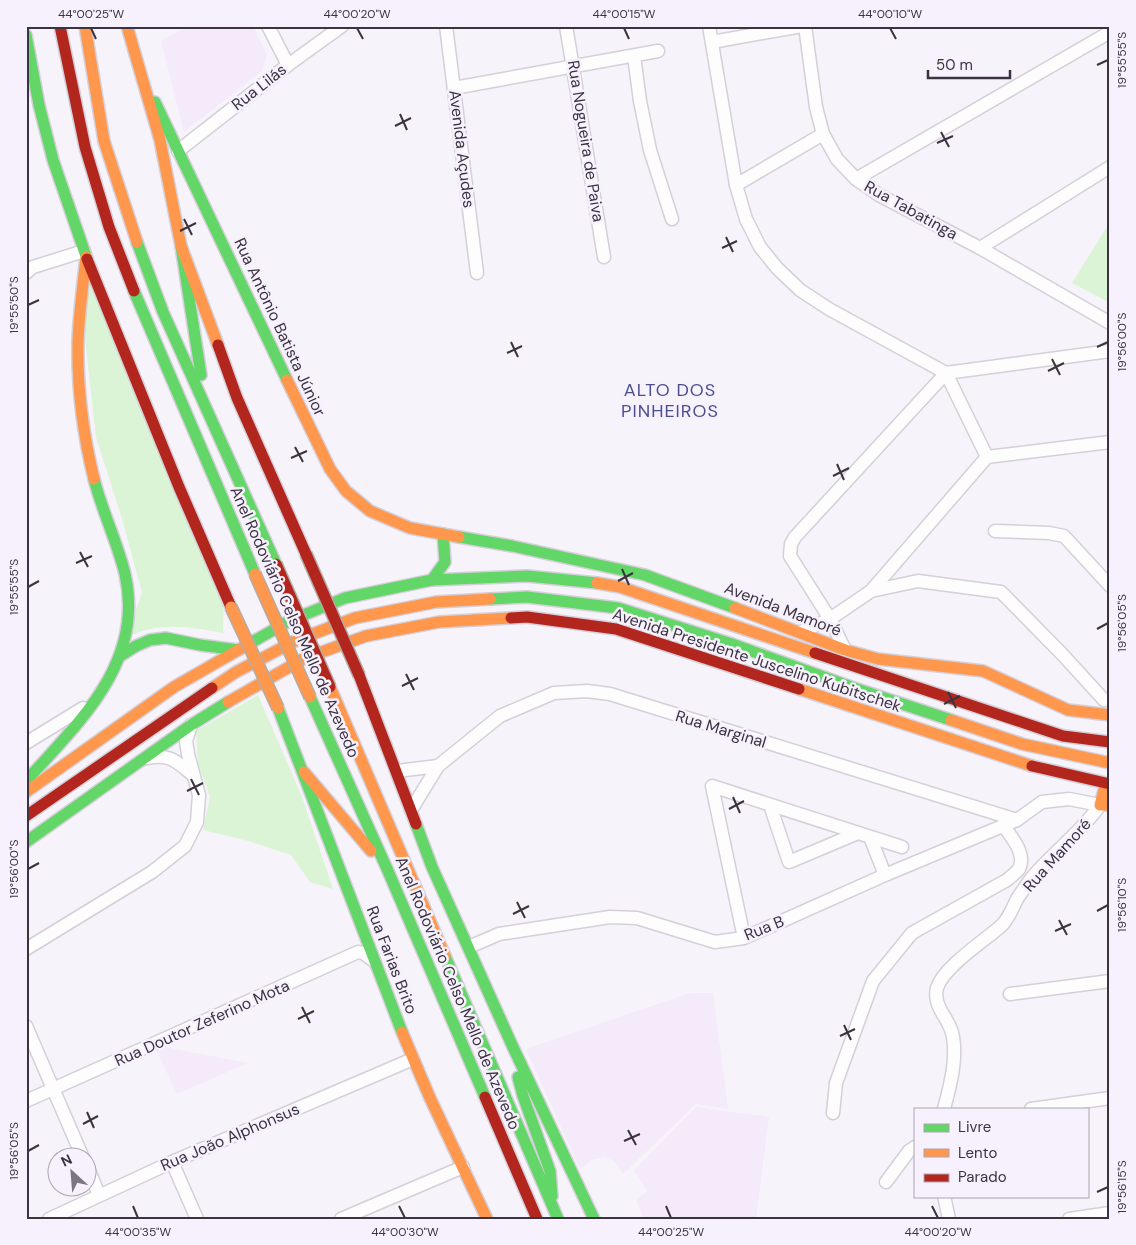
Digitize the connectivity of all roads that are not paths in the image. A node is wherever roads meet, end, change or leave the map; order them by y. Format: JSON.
{"nodes":[{"id":1,"x":60,"y":26,"type":"edge"},
{"id":2,"x":85,"y":26,"type":"edge"},
{"id":3,"x":127,"y":26,"type":"edge"},
{"id":4,"x":268,"y":26,"type":"edge"},
{"id":5,"x":342,"y":26,"type":"edge"},
{"id":6,"x":446,"y":26,"type":"edge"},
{"id":7,"x":566,"y":26,"type":"edge"},
{"id":8,"x":709,"y":26,"type":"edge"},
{"id":9,"x":804,"y":26,"type":"edge"},
{"id":10,"x":1110,"y":32,"type":"edge"},
{"id":11,"x":26,"y":35,"type":"edge"},
{"id":12,"x":712,"y":42,"type":"junction"},
{"id":13,"x":658,"y":50,"type":"dead end"},
{"id":14,"x":634,"y":56,"type":"junction"},
{"id":15,"x":288,"y":65,"type":"junction"},
{"id":16,"x":574,"y":66,"type":"junction"},
{"id":17,"x":142,"y":77,"type":"junction"},
{"id":18,"x":454,"y":88,"type":"junction"},
{"id":19,"x":823,"y":134,"type":"junction"},
{"id":20,"x":178,"y":151,"type":"junction"},
{"id":21,"x":1110,"y":167,"type":"edge"},
{"id":22,"x":856,"y":179,"type":"junction"},
{"id":23,"x":736,"y":185,"type":"junction"},
{"id":24,"x":672,"y":219,"type":"dead end"},
{"id":25,"x":181,"y":246,"type":"junction"},
{"id":26,"x":980,"y":248,"type":"junction"},
{"id":27,"x":85,"y":254,"type":"junction"},
{"id":28,"x":604,"y":257,"type":"dead end"},
{"id":29,"x":29,"y":266,"type":"edge"},
{"id":30,"x":477,"y":273,"type":"dead end"},
{"id":31,"x":1110,"y":323,"type":"edge"},
{"id":32,"x":1110,"y":351,"type":"edge"},
{"id":33,"x":946,"y":373,"type":"junction"},
{"id":34,"x":218,"y":437,"type":"junction"},
{"id":35,"x":1110,"y":442,"type":"edge"},
{"id":36,"x":987,"y":457,"type":"junction"},
{"id":37,"x":995,"y":531,"type":"dead end"},
{"id":38,"x":443,"y":534,"type":"junction"},
{"id":39,"x":432,"y":580,"type":"junction"},
{"id":40,"x":1110,"y":586,"type":"edge"},
{"id":41,"x":870,"y":591,"type":"junction"},
{"id":42,"x":830,"y":619,"type":"junction"},
{"id":43,"x":801,"y":632,"type":"junction"},
{"id":44,"x":238,"y":650,"type":"junction"},
{"id":45,"x":845,"y":650,"type":"junction"},
{"id":46,"x":120,"y":656,"type":"junction"},
{"id":47,"x":1107,"y":699,"type":"edge"},
{"id":48,"x":96,"y":700,"type":"junction"},
{"id":49,"x":1068,"y":710,"type":"junction"},
{"id":50,"x":1110,"y":715,"type":"edge"},
{"id":51,"x":191,"y":726,"type":"junction"},
{"id":52,"x":1110,"y":742,"type":"edge"},
{"id":53,"x":26,"y":743,"type":"edge"},
{"id":54,"x":146,"y":758,"type":"junction"},
{"id":55,"x":1110,"y":763,"type":"edge"},
{"id":56,"x":438,"y":766,"type":"junction"},
{"id":57,"x":397,"y":771,"type":"junction"},
{"id":58,"x":304,"y":772,"type":"junction"},
{"id":59,"x":193,"y":774,"type":"junction"},
{"id":60,"x":26,"y":781,"type":"edge"},
{"id":61,"x":1108,"y":783,"type":"edge"},
{"id":62,"x":26,"y":792,"type":"edge"},
{"id":63,"x":770,"y":805,"type":"junction"},
{"id":64,"x":1105,"y":805,"type":"edge"},
{"id":65,"x":411,"y":810,"type":"junction"},
{"id":66,"x":26,"y":816,"type":"edge"},
{"id":67,"x":1017,"y":820,"type":"junction"},
{"id":68,"x":1003,"y":825,"type":"junction"},
{"id":69,"x":864,"y":835,"type":"junction"},
{"id":70,"x":26,"y":842,"type":"edge"},
{"id":71,"x":902,"y":848,"type":"dead end"},
{"id":72,"x":388,"y":871,"type":"junction"},
{"id":73,"x":885,"y":875,"type":"junction"},
{"id":74,"x":744,"y":938,"type":"junction"},
{"id":75,"x":469,"y":947,"type":"junction"},
{"id":76,"x":26,"y":949,"type":"edge"},
{"id":77,"x":375,"y":963,"type":"junction"},
{"id":78,"x":1110,"y":981,"type":"edge"},
{"id":79,"x":1010,"y":994,"type":"dead end"},
{"id":80,"x":26,"y":1026,"type":"edge"},
{"id":81,"x":512,"y":1045,"type":"junction"},
{"id":82,"x":413,"y":1059,"type":"junction"},
{"id":83,"x":54,"y":1089,"type":"junction"},
{"id":84,"x":1110,"y":1098,"type":"edge"},
{"id":85,"x":26,"y":1101,"type":"edge"},
{"id":86,"x":944,"y":1108,"type":"edge"},
{"id":87,"x":1038,"y":1108,"type":"edge"},
{"id":88,"x":833,"y":1113,"type":"dead end"},
{"id":89,"x":79,"y":1148,"type":"edge"},
{"id":90,"x":914,"y":1148,"type":"edge"},
{"id":91,"x":172,"y":1162,"type":"junction"},
{"id":92,"x":463,"y":1167,"type":"junction"},
{"id":93,"x":886,"y":1182,"type":"dead end"},
{"id":94,"x":99,"y":1195,"type":"joint"},
{"id":95,"x":944,"y":1198,"type":"edge"},
{"id":96,"x":553,"y":1208,"type":"junction"},
{"id":97,"x":1110,"y":1213,"type":"edge"},
{"id":98,"x":50,"y":1219,"type":"edge"},
{"id":99,"x":197,"y":1219,"type":"edge"},
{"id":100,"x":342,"y":1219,"type":"edge"},
{"id":101,"x":487,"y":1219,"type":"edge"},
{"id":102,"x":537,"y":1219,"type":"edge"},
{"id":103,"x":558,"y":1219,"type":"edge"},
{"id":104,"x":594,"y":1219,"type":"edge"},
{"id":105,"x":949,"y":1219,"type":"edge"},
{"id":106,"x":1069,"y":1219,"type":"edge"}],
"edges":[{"from":1,"to":72,"type":"main road","name":"Anel Rodoviário Celso Mello de Azevedo","bridge":true},
{"from":2,"to":34,"type":"main road","name":"Anel Rodoviário Celso Mello de Azevedo"},
{"from":3,"to":17,"type":"main road","name":"Anel Rodoviário Celso Mello de Azevedo"},
{"from":4,"to":15,"type":"street"},
{"from":5,"to":15,"type":"street","name":"Rua Lilás"},
{"from":6,"to":18,"type":"street","name":"Avenida Açudes"},
{"from":7,"to":16,"type":"street","name":"Rua Nogueira de Paiva"},
{"from":8,"to":12,"type":"street"},
{"from":9,"to":12,"type":"street"},
{"from":9,"to":19,"type":"street","name":"Rua Tabatinga"},
{"from":10,"to":22,"type":"street"},
{"from":11,"to":27,"type":"main road"},
{"from":12,"to":23,"type":"street"},
{"from":13,"to":14,"type":"street"},
{"from":14,"to":16,"type":"street"},
{"from":14,"to":24,"type":"street"},
{"from":15,"to":20,"type":"street","name":"Rua Lilás"},
{"from":16,"to":18,"type":"street"},
{"from":16,"to":28,"type":"street","name":"Rua Nogueira de Paiva"},
{"from":17,"to":20,"type":"main road","name":"Rua Antônio Batista Júnior"},
{"from":17,"to":25,"type":"main road","name":"Anel Rodoviário Celso Mello de Azevedo"},
{"from":18,"to":30,"type":"street","name":"Avenida Açudes"},
{"from":19,"to":22,"type":"street","name":"Rua Tabatinga"},
{"from":19,"to":23,"type":"street"},
{"from":20,"to":38,"type":"main road","name":"Rua Antônio Batista Júnior"},
{"from":21,"to":26,"type":"street"},
{"from":22,"to":26,"type":"street","name":"Rua Tabatinga"},
{"from":23,"to":33,"type":"street"},
{"from":25,"to":34,"type":"main road"},
{"from":25,"to":57,"type":"main road","name":"Anel Rodoviário Celso Mello de Azevedo","bridge":true},
{"from":26,"to":31,"type":"street","name":"Rua Tabatinga"},
{"from":27,"to":29,"type":"street"},
{"from":27,"to":46,"type":"main road"},
{"from":27,"to":58,"type":"main road","name":"Rua Farias Brito","bridge":true},
{"from":32,"to":33,"type":"street"},
{"from":33,"to":36,"type":"street"},
{"from":33,"to":42,"type":"street"},
{"from":34,"to":96,"type":"main road","name":"Anel Rodoviário Celso Mello de Azevedo","bridge":true},
{"from":35,"to":36,"type":"street"},
{"from":36,"to":41,"type":"street"},
{"from":37,"to":40,"type":"street"},
{"from":38,"to":39,"type":"main road"},
{"from":38,"to":43,"type":"main road","name":"Avenida Mamoré"},
{"from":39,"to":44,"type":"main road","name":"Avenida Presidente Juscelino Kubitschek"},
{"from":39,"to":52,"type":"main road","name":"Avenida Presidente Juscelino Kubitschek"},
{"from":41,"to":42,"type":"street"},
{"from":41,"to":47,"type":"street"},
{"from":42,"to":43,"type":"street"},
{"from":42,"to":45,"type":"street"},
{"from":43,"to":45,"type":"main road","name":"Avenida Mamoré"},
{"from":44,"to":46,"type":"main road"},
{"from":44,"to":62,"type":"main road","name":"Avenida Presidente Juscelino Kubitschek"},
{"from":45,"to":49,"type":"main road","name":"Avenida Mamoré"},
{"from":46,"to":48,"type":"main road"},
{"from":47,"to":49,"type":"street"},
{"from":48,"to":53,"type":"street"},
{"from":48,"to":60,"type":"main road"},
{"from":49,"to":50,"type":"main road","name":"Avenida Mamoré"},
{"from":51,"to":54,"type":"main road","name":"Avenida Presidente Juscelino Kubitschek"},
{"from":51,"to":59,"type":"street"},
{"from":51,"to":61,"type":"main road","name":"Avenida Presidente Juscelino Kubitschek"},
{"from":54,"to":59,"type":"street"},
{"from":54,"to":70,"type":"main road","name":"Avenida Presidente Juscelino Kubitschek"},
{"from":55,"to":66,"type":"main road","name":"Avenida Presidente Juscelino Kubitschek"},
{"from":56,"to":57,"type":"street"},
{"from":56,"to":65,"type":"street","name":"Rua Marginal"},
{"from":56,"to":67,"type":"street","name":"Rua Marginal"},
{"from":57,"to":65,"type":"main road","name":"Anel Rodoviário Celso Mello de Azevedo"},
{"from":58,"to":72,"type":"main road"},
{"from":58,"to":77,"type":"main road","name":"Rua Farias Brito"},
{"from":59,"to":76,"type":"street"},
{"from":61,"to":64,"type":"main road"},
{"from":63,"to":69,"type":"street"},
{"from":63,"to":69,"type":"street"},
{"from":63,"to":74,"type":"street"},
{"from":64,"to":67,"type":"street","name":"Rua B"},
{"from":64,"to":86,"type":"street","name":"Rua Mamoré"},
{"from":65,"to":75,"type":"main road","name":"Anel Rodoviário Celso Mello de Azevedo"},
{"from":67,"to":68,"type":"street","name":"Rua B"},
{"from":68,"to":73,"type":"street","name":"Rua B"},
{"from":68,"to":88,"type":"street"},
{"from":69,"to":71,"type":"street"},
{"from":69,"to":73,"type":"street"},
{"from":72,"to":102,"type":"main road","name":"Anel Rodoviário Celso Mello de Azevedo"},
{"from":73,"to":74,"type":"street","name":"Rua B"},
{"from":74,"to":75,"type":"street","name":"Rua B"},
{"from":75,"to":81,"type":"main road","name":"Anel Rodoviário Celso Mello de Azevedo"},
{"from":77,"to":82,"type":"main road","name":"Rua Farias Brito"},
{"from":77,"to":83,"type":"street","name":"Rua Doutor Zeferino Mota"},
{"from":78,"to":79,"type":"street"},
{"from":80,"to":83,"type":"street"},
{"from":81,"to":96,"type":"main road"},
{"from":81,"to":104,"type":"main road","name":"Anel Rodoviário Celso Mello de Azevedo"},
{"from":82,"to":91,"type":"street","name":"Rua João Alphonsus"},
{"from":82,"to":92,"type":"main road","name":"Rua Farias Brito"},
{"from":83,"to":85,"type":"street","name":"Rua Doutor Zeferino Mota"},
{"from":83,"to":89,"type":"street"},
{"from":84,"to":87,"type":"street"},
{"from":90,"to":93,"type":"street"},
{"from":91,"to":94,"type":"street","name":"Rua João Alphonsus"},
{"from":91,"to":99,"type":"street"},
{"from":92,"to":100,"type":"street"},
{"from":92,"to":101,"type":"main road","name":"Rua Farias Brito"},
{"from":94,"to":98,"type":"street","name":"Rua João Alphonsus"},
{"from":95,"to":105,"type":"street"},
{"from":96,"to":103,"type":"main road","name":"Anel Rodoviário Celso Mello de Azevedo"},
{"from":97,"to":106,"type":"street"}]}
